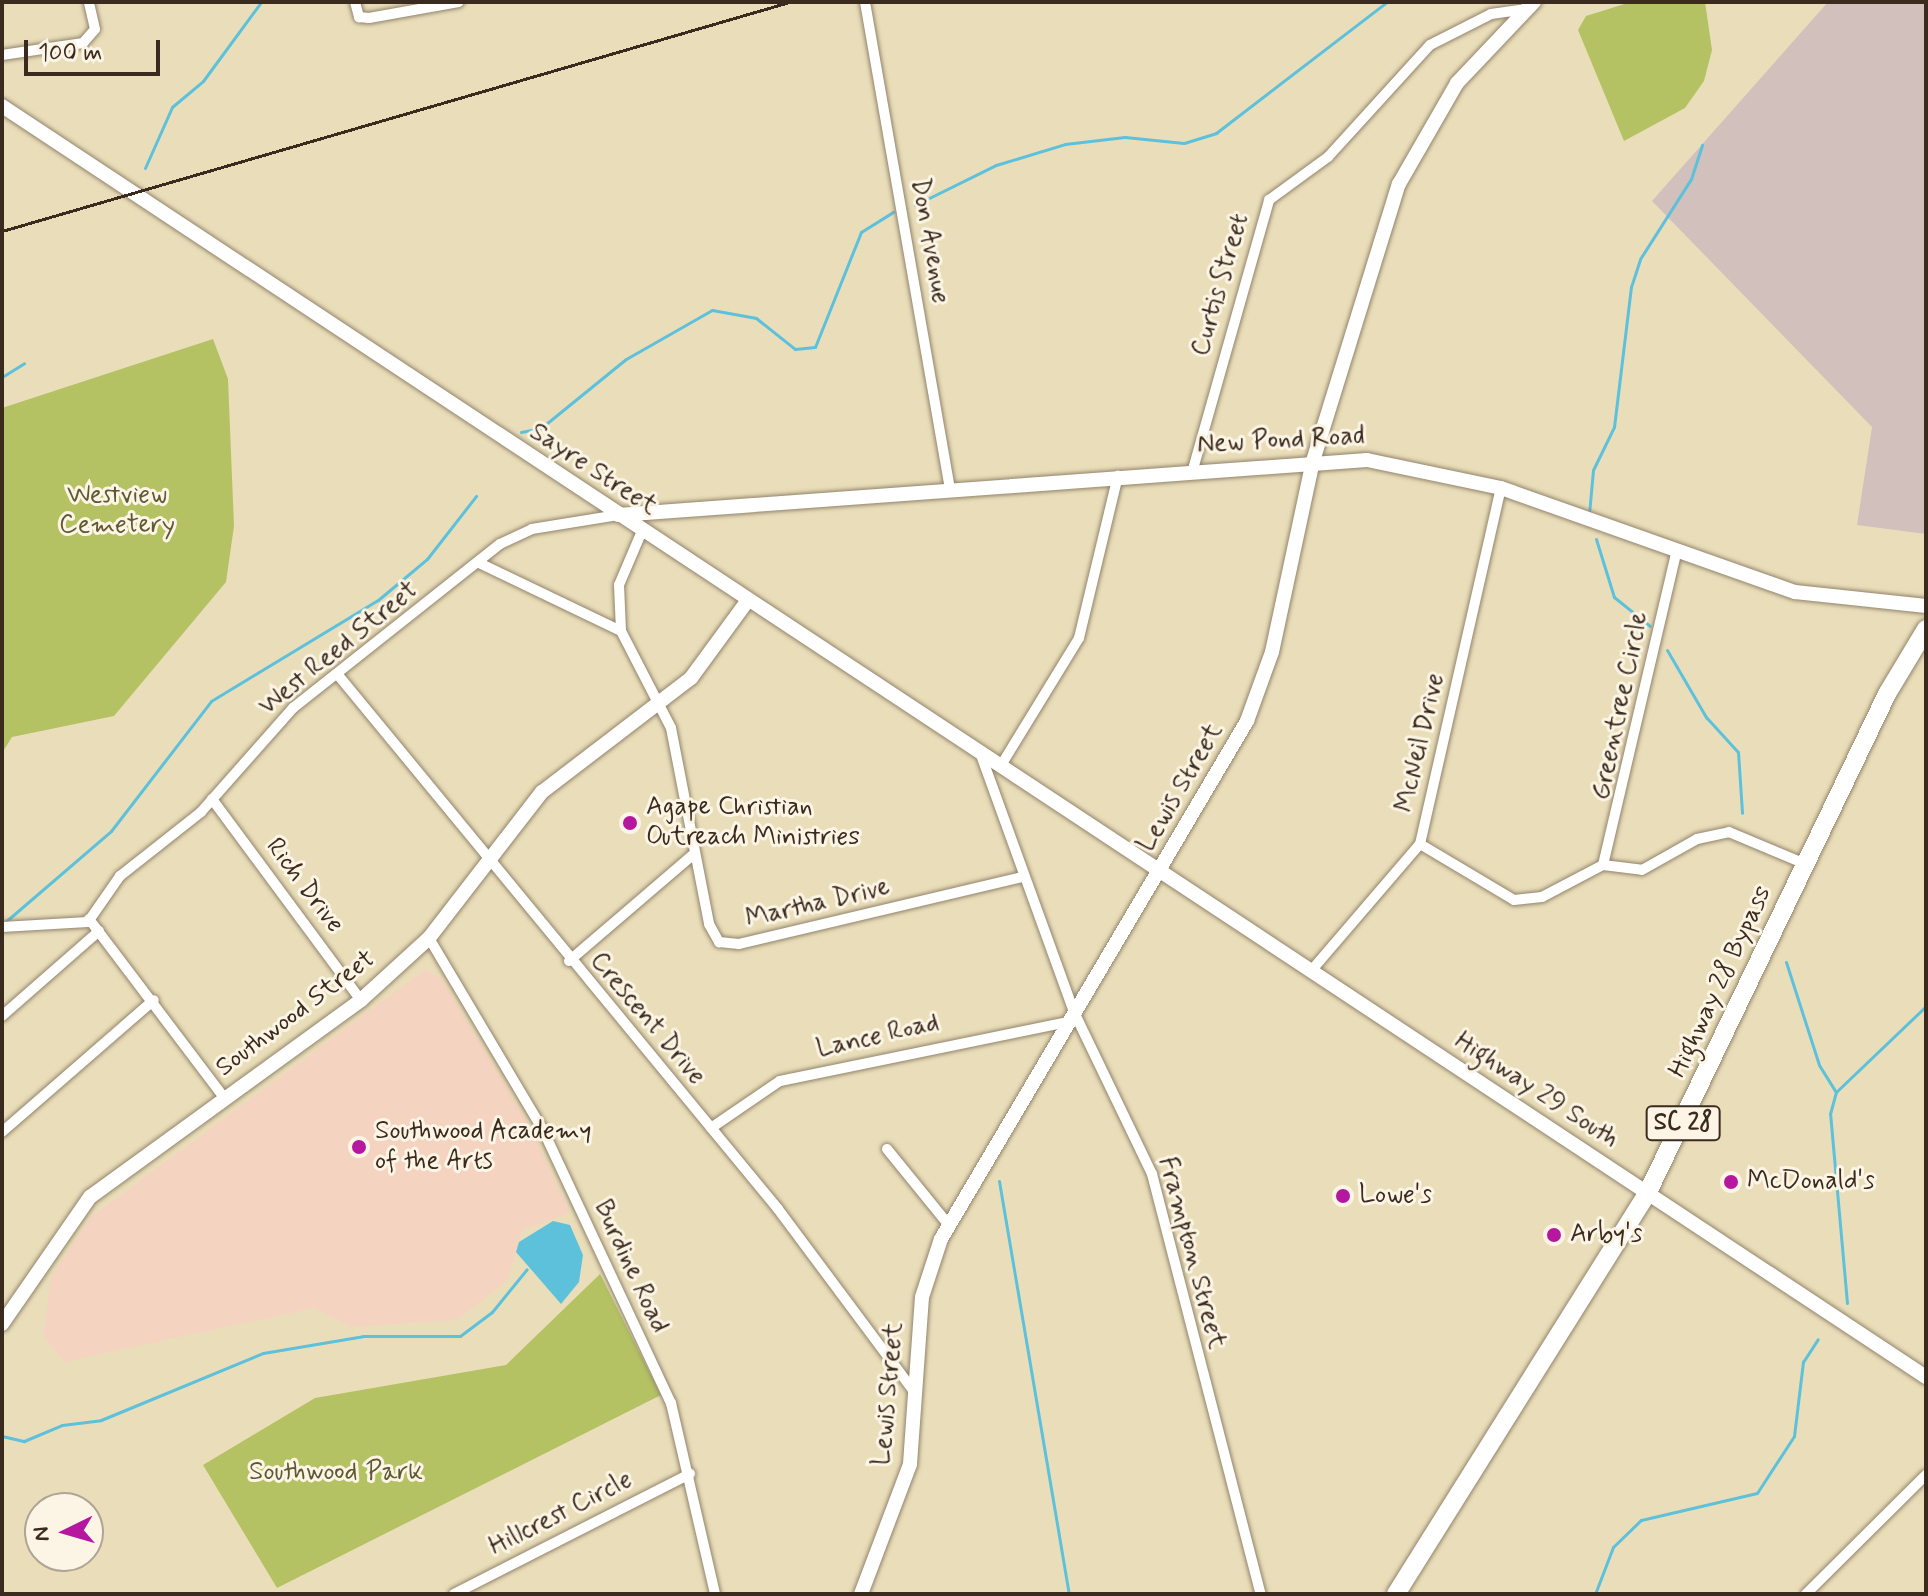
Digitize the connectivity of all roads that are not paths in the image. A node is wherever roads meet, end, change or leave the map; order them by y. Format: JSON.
{"nodes":[{"id":1,"x":89,"y":2,"type":"edge"},
{"id":2,"x":459,"y":2,"type":"edge"},
{"id":3,"x":865,"y":2,"type":"edge"},
{"id":4,"x":355,"y":3,"type":"edge"},
{"id":5,"x":1530,"y":5,"type":"edge"},
{"id":6,"x":2,"y":55,"type":"edge"},
{"id":7,"x":2,"y":106,"type":"edge"},
{"id":8,"x":1313,"y":461,"type":"junction"},
{"id":9,"x":1193,"y":469,"type":"junction"},
{"id":10,"x":1118,"y":476,"type":"junction"},
{"id":11,"x":950,"y":488,"type":"junction"},
{"id":12,"x":1501,"y":488,"type":"junction"},
{"id":13,"x":618,"y":515,"type":"junction"},
{"id":14,"x":642,"y":531,"type":"junction"},
{"id":15,"x":1676,"y":553,"type":"junction"},
{"id":16,"x":479,"y":563,"type":"junction"},
{"id":17,"x":748,"y":600,"type":"junction"},
{"id":18,"x":1926,"y":606,"type":"edge"},
{"id":19,"x":1926,"y":629,"type":"edge"},
{"id":20,"x":621,"y":631,"type":"junction"},
{"id":21,"x":338,"y":675,"type":"junction"},
{"id":22,"x":662,"y":702,"type":"junction"},
{"id":23,"x":981,"y":755,"type":"junction"},
{"id":24,"x":1000,"y":767,"type":"junction"},
{"id":25,"x":212,"y":799,"type":"junction"},
{"id":26,"x":1420,"y":844,"type":"junction"},
{"id":27,"x":694,"y":854,"type":"junction"},
{"id":28,"x":486,"y":862,"type":"junction"},
{"id":29,"x":1805,"y":864,"type":"junction"},
{"id":30,"x":1603,"y":865,"type":"junction"},
{"id":31,"x":1159,"y":873,"type":"junction"},
{"id":32,"x":1022,"y":877,"type":"junction"},
{"id":33,"x":89,"y":919,"type":"junction"},
{"id":34,"x":2,"y":927,"type":"edge"},
{"id":35,"x":99,"y":931,"type":"junction"},
{"id":36,"x":429,"y":938,"type":"junction"},
{"id":37,"x":569,"y":961,"type":"junction"},
{"id":38,"x":1311,"y":971,"type":"junction"},
{"id":39,"x":154,"y":1000,"type":"junction"},
{"id":40,"x":361,"y":1000,"type":"junction"},
{"id":41,"x":2,"y":1016,"type":"edge"},
{"id":42,"x":1070,"y":1017,"type":"junction"},
{"id":43,"x":225,"y":1099,"type":"junction"},
{"id":44,"x":711,"y":1128,"type":"junction"},
{"id":45,"x":2,"y":1132,"type":"edge"},
{"id":46,"x":887,"y":1149,"type":"dead end"},
{"id":47,"x":1647,"y":1194,"type":"junction"},
{"id":48,"x":948,"y":1224,"type":"junction"},
{"id":49,"x":2,"y":1324,"type":"edge"},
{"id":50,"x":1926,"y":1377,"type":"edge"},
{"id":51,"x":916,"y":1394,"type":"junction"},
{"id":52,"x":690,"y":1474,"type":"junction"},
{"id":53,"x":1926,"y":1475,"type":"edge"},
{"id":54,"x":454,"y":1594,"type":"edge"},
{"id":55,"x":715,"y":1594,"type":"edge"},
{"id":56,"x":861,"y":1594,"type":"edge"},
{"id":57,"x":1261,"y":1594,"type":"edge"},
{"id":58,"x":1396,"y":1594,"type":"edge"},
{"id":59,"x":1806,"y":1594,"type":"edge"}],
"edges":[{"from":1,"to":6,"type":"street"},
{"from":2,"to":4,"type":"street"},
{"from":3,"to":11,"type":"street","name":"Don Avenue"},
{"from":5,"to":8,"type":"street","name":"Lewis Street"},
{"from":5,"to":9,"type":"street","name":"Curtis Street"},
{"from":7,"to":13,"type":"street","name":"Sayre Street"},
{"from":8,"to":9,"type":"street","name":"New Pond Road"},
{"from":8,"to":12,"type":"street","name":"New Pond Road"},
{"from":8,"to":31,"type":"street","name":"Lewis Street"},
{"from":9,"to":10,"type":"street","name":"New Pond Road"},
{"from":10,"to":11,"type":"street","name":"New Pond Road"},
{"from":10,"to":24,"type":"street"},
{"from":11,"to":13,"type":"street","name":"New Pond Road"},
{"from":12,"to":15,"type":"street","name":"New Pond Road"},
{"from":12,"to":26,"type":"street","name":"McNeil Drive"},
{"from":13,"to":14,"type":"street","name":"Sayre Street"},
{"from":13,"to":16,"type":"street","name":"West Reed Street"},
{"from":14,"to":17,"type":"street","name":"Sayre Street"},
{"from":14,"to":20,"type":"street","name":"Martha Drive"},
{"from":15,"to":18,"type":"street","name":"New Pond Road"},
{"from":15,"to":30,"type":"street","name":"Greentree Circle"},
{"from":16,"to":20,"type":"street"},
{"from":16,"to":21,"type":"street","name":"West Reed Street"},
{"from":17,"to":22,"type":"street","name":"Southwood Street"},
{"from":17,"to":23,"type":"street","name":"Sayre Street"},
{"from":19,"to":29,"type":"highway","name":"Highway 28 Bypass","number":"SC 28"},
{"from":20,"to":22,"type":"street","name":"Martha Drive"},
{"from":21,"to":25,"type":"street","name":"West Reed Street"},
{"from":21,"to":28,"type":"street","name":"Crescent Drive"},
{"from":22,"to":27,"type":"street","name":"Martha Drive"},
{"from":22,"to":28,"type":"street","name":"Southwood Street"},
{"from":23,"to":24,"type":"street","name":"Sayre Street"},
{"from":23,"to":32,"type":"street","name":"Frampton Street"},
{"from":24,"to":31,"type":"street","name":"Sayre Street"},
{"from":25,"to":33,"type":"street","name":"West Reed Street"},
{"from":25,"to":40,"type":"street","name":"Rich Drive"},
{"from":26,"to":30,"type":"street"},
{"from":26,"to":38,"type":"street","name":"McNeil Drive"},
{"from":27,"to":32,"type":"street","name":"Martha Drive"},
{"from":27,"to":37,"type":"street"},
{"from":28,"to":36,"type":"street","name":"Southwood Street"},
{"from":28,"to":37,"type":"street","name":"Crescent Drive"},
{"from":29,"to":30,"type":"street"},
{"from":29,"to":47,"type":"highway","name":"Highway 28 Bypass","number":"SC 28"},
{"from":31,"to":38,"type":"street","name":"Highway 29 South"},
{"from":31,"to":42,"type":"street","name":"Lewis Street"},
{"from":32,"to":42,"type":"street","name":"Frampton Street"},
{"from":33,"to":34,"type":"street"},
{"from":33,"to":35,"type":"street"},
{"from":35,"to":39,"type":"street"},
{"from":35,"to":41,"type":"street"},
{"from":36,"to":40,"type":"street","name":"Southwood Street"},
{"from":36,"to":52,"type":"street","name":"Burdine Road"},
{"from":37,"to":44,"type":"street","name":"Crescent Drive"},
{"from":38,"to":47,"type":"street","name":"Highway 29 South"},
{"from":39,"to":43,"type":"street"},
{"from":39,"to":45,"type":"street"},
{"from":40,"to":43,"type":"street","name":"Southwood Street"},
{"from":42,"to":44,"type":"street","name":"Lance Road"},
{"from":42,"to":48,"type":"street","name":"Lewis Street"},
{"from":42,"to":57,"type":"street","name":"Frampton Street"},
{"from":43,"to":49,"type":"street","name":"Southwood Street"},
{"from":44,"to":51,"type":"street","name":"Crescent Drive"},
{"from":46,"to":48,"type":"street"},
{"from":47,"to":50,"type":"street","name":"Highway 29 South"},
{"from":47,"to":58,"type":"highway","name":"Highway 28 Bypass","number":"SC 28"},
{"from":48,"to":51,"type":"street","name":"Lewis Street"},
{"from":51,"to":56,"type":"street","name":"Lewis Street"},
{"from":52,"to":54,"type":"street","name":"Hillcrest Circle"},
{"from":52,"to":55,"type":"street","name":"Burdine Road"},
{"from":53,"to":59,"type":"street"}]}
